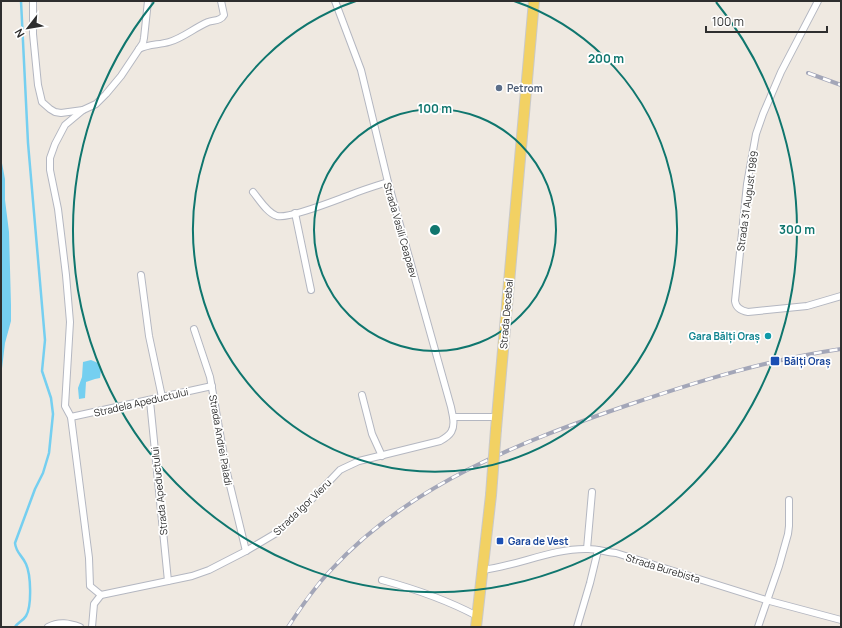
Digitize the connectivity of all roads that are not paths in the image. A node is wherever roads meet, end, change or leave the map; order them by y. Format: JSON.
{"nodes":[{"id":1,"x":33,"y":1,"type":"edge"},
{"id":2,"x":148,"y":1,"type":"edge"},
{"id":3,"x":221,"y":1,"type":"edge"},
{"id":4,"x":335,"y":1,"type":"edge"},
{"id":5,"x":534,"y":1,"type":"edge"},
{"id":6,"x":818,"y":1,"type":"edge"},
{"id":7,"x":137,"y":49,"type":"junction"},
{"id":8,"x":83,"y":110,"type":"junction"},
{"id":9,"x":388,"y":182,"type":"junction"},
{"id":10,"x":254,"y":192,"type":"dead end"},
{"id":11,"x":295,"y":213,"type":"junction"},
{"id":12,"x":142,"y":276,"type":"dead end"},
{"id":13,"x":311,"y":290,"type":"dead end"},
{"id":14,"x":841,"y":296,"type":"edge"},
{"id":15,"x":194,"y":329,"type":"dead end"},
{"id":16,"x":212,"y":386,"type":"junction"},
{"id":17,"x":362,"y":395,"type":"dead end"},
{"id":18,"x":162,"y":397,"type":"junction"},
{"id":19,"x":150,"y":401,"type":"junction"},
{"id":20,"x":497,"y":416,"type":"junction"},
{"id":21,"x":71,"y":417,"type":"junction"},
{"id":22,"x":453,"y":417,"type":"junction"},
{"id":23,"x":382,"y":456,"type":"junction"},
{"id":24,"x":592,"y":492,"type":"dead end"},
{"id":25,"x":789,"y":500,"type":"dead end"},
{"id":26,"x":587,"y":549,"type":"junction"},
{"id":27,"x":598,"y":550,"type":"junction"},
{"id":28,"x":246,"y":551,"type":"junction"},
{"id":29,"x":482,"y":570,"type":"junction"},
{"id":30,"x":382,"y":580,"type":"dead end"},
{"id":31,"x":168,"y":581,"type":"junction"},
{"id":32,"x":101,"y":595,"type":"junction"},
{"id":33,"x":766,"y":600,"type":"junction"},
{"id":34,"x":477,"y":616,"type":"junction"},
{"id":35,"x":841,"y":620,"type":"edge"},
{"id":36,"x":48,"y":627,"type":"edge"},
{"id":37,"x":80,"y":627,"type":"edge"},
{"id":38,"x":92,"y":627,"type":"edge"},
{"id":39,"x":476,"y":627,"type":"edge"},
{"id":40,"x":577,"y":627,"type":"edge"},
{"id":41,"x":758,"y":627,"type":"edge"}],
"edges":[{"from":1,"to":8,"type":"street"},
{"from":2,"to":7,"type":"street"},
{"from":3,"to":7,"type":"street"},
{"from":4,"to":9,"type":"street","name":"Strada Vasili Ceapaev"},
{"from":5,"to":20,"type":"main road","name":"Strada Decebal"},
{"from":6,"to":14,"type":"street","name":"Strada 31 August 1989"},
{"from":7,"to":8,"type":"street"},
{"from":8,"to":21,"type":"street"},
{"from":9,"to":11,"type":"street"},
{"from":9,"to":22,"type":"street","name":"Strada Vasili Ceapaev"},
{"from":10,"to":11,"type":"street"},
{"from":11,"to":13,"type":"street"},
{"from":12,"to":18,"type":"street"},
{"from":15,"to":16,"type":"street","name":"Strada Andrei Paladi"},
{"from":16,"to":18,"type":"street","name":"Stradela Apeductului"},
{"from":16,"to":28,"type":"street","name":"Strada Andrei Paladi"},
{"from":17,"to":23,"type":"street"},
{"from":18,"to":19,"type":"street","name":"Stradela Apeductului"},
{"from":19,"to":21,"type":"street","name":"Stradela Apeductului"},
{"from":19,"to":31,"type":"street","name":"Strada Apeductului"},
{"from":20,"to":22,"type":"street"},
{"from":20,"to":29,"type":"main road","name":"Strada Decebal","bridge":true},
{"from":21,"to":32,"type":"street"},
{"from":22,"to":23,"type":"street","name":"Strada Igor Vieru"},
{"from":23,"to":28,"type":"street","name":"Strada Igor Vieru"},
{"from":24,"to":26,"type":"street"},
{"from":25,"to":33,"type":"street"},
{"from":26,"to":27,"type":"street","name":"Strada Burebista"},
{"from":26,"to":29,"type":"street","name":"Strada Burebista"},
{"from":27,"to":33,"type":"street","name":"Strada Burebista"},
{"from":27,"to":40,"type":"street"},
{"from":28,"to":31,"type":"street","name":"Strada Igor Vieru"},
{"from":29,"to":34,"type":"main road","name":"Strada Decebal"},
{"from":30,"to":34,"type":"street"},
{"from":31,"to":32,"type":"street","name":"Strada Igor Vieru"},
{"from":32,"to":38,"type":"street"},
{"from":33,"to":35,"type":"street","name":"Strada Burebista"},
{"from":33,"to":41,"type":"street"},
{"from":34,"to":39,"type":"main road","name":"Strada Decebal"},
{"from":36,"to":37,"type":"street"}]}
